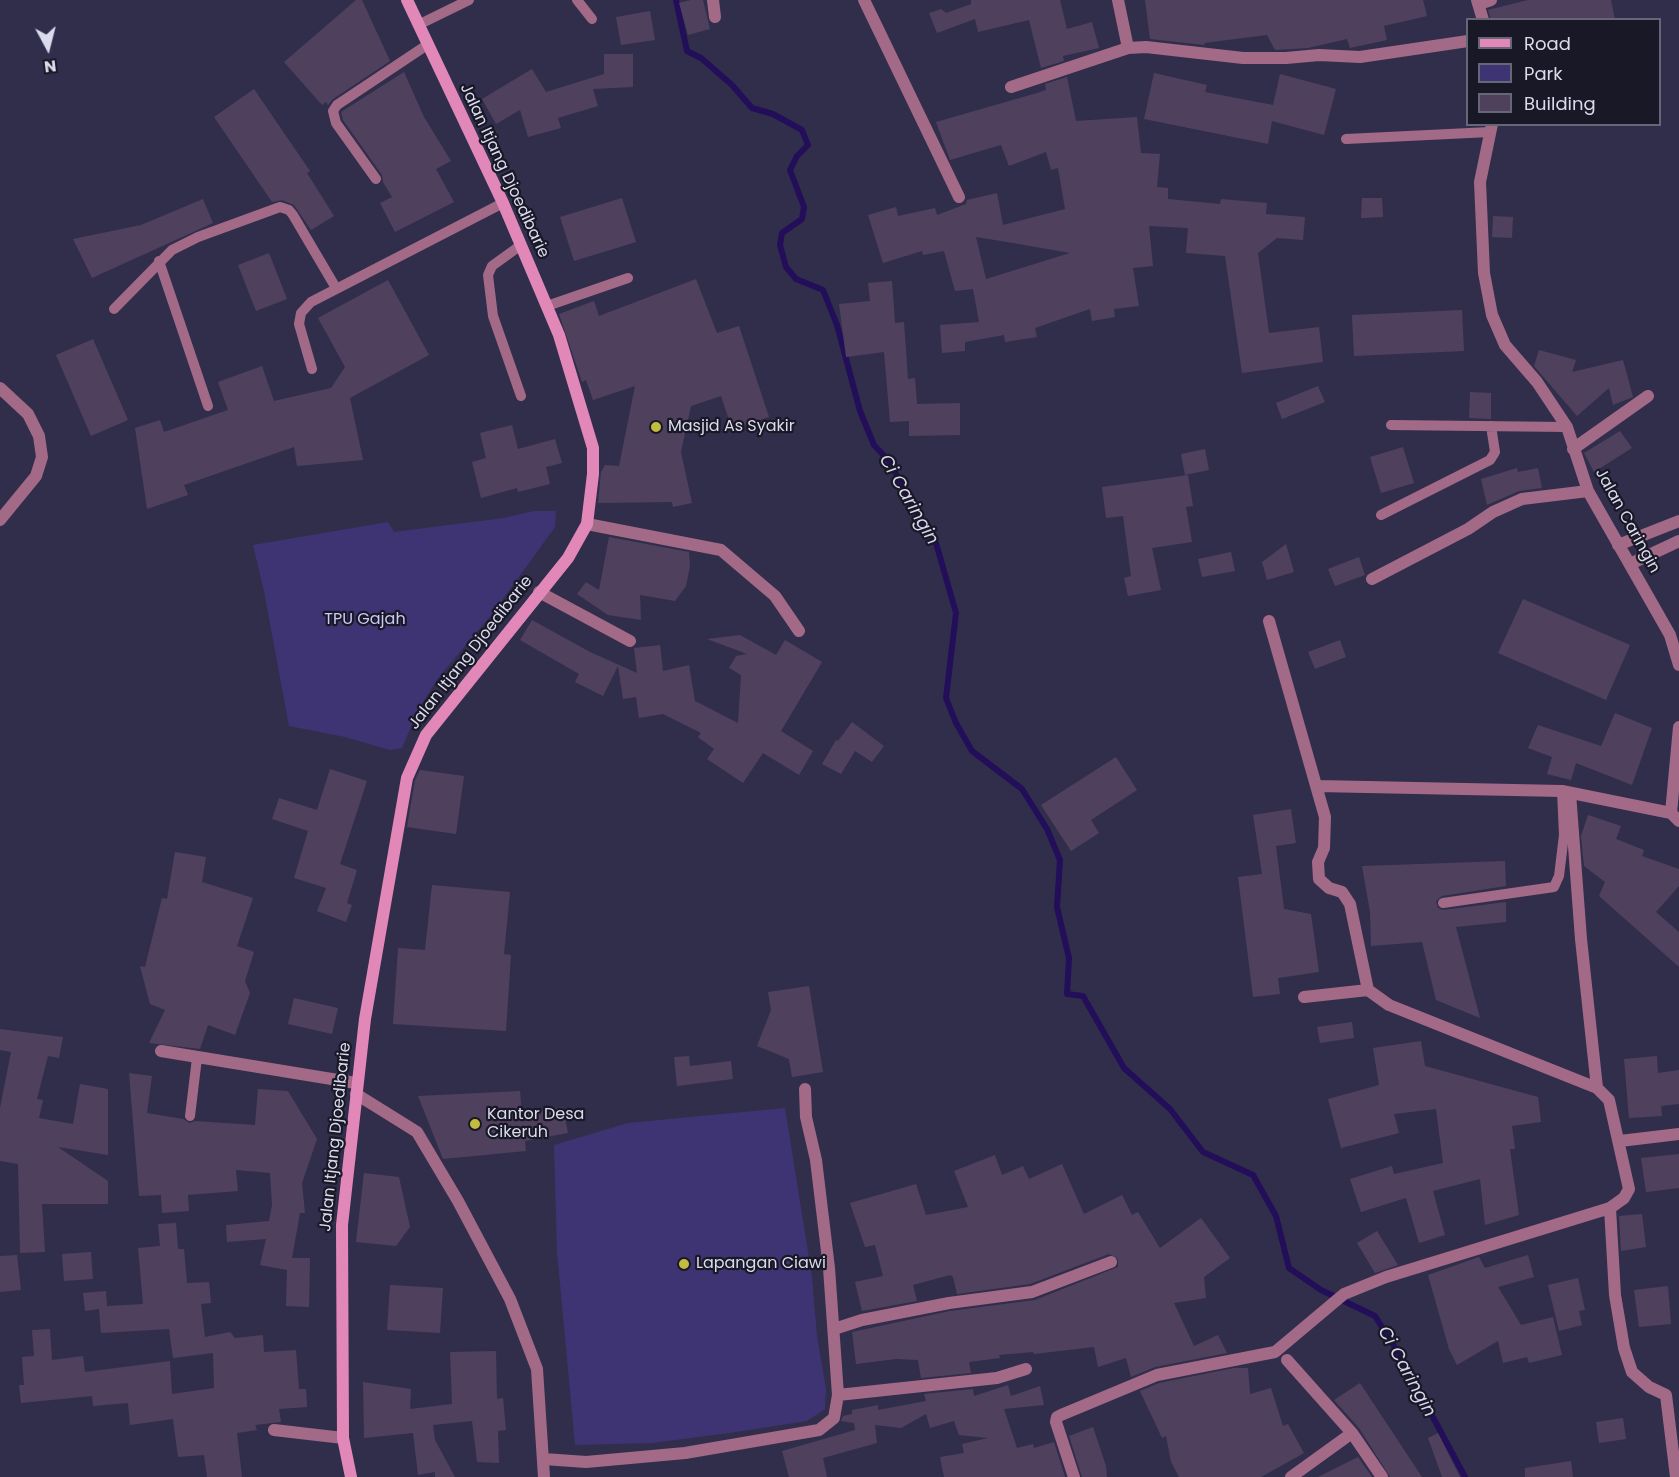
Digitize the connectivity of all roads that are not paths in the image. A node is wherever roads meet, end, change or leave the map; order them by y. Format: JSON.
{"nodes":[{"id":1,"x":407,"y":0,"type":"edge"},
{"id":2,"x":469,"y":0,"type":"edge"},
{"id":3,"x":577,"y":0,"type":"edge"},
{"id":4,"x":713,"y":0,"type":"edge"},
{"id":5,"x":864,"y":0,"type":"edge"},
{"id":6,"x":1118,"y":0,"type":"edge"},
{"id":7,"x":1491,"y":0,"type":"edge"},
{"id":8,"x":1478,"y":2,"type":"edge"},
{"id":9,"x":715,"y":17,"type":"dead end"},
{"id":10,"x":1482,"y":18,"type":"edge"},
{"id":11,"x":592,"y":19,"type":"dead end"},
{"id":12,"x":418,"y":25,"type":"junction"},
{"id":13,"x":1466,"y":41,"type":"edge"},
{"id":14,"x":427,"y":45,"type":"junction"},
{"id":15,"x":1128,"y":48,"type":"junction"},
{"id":16,"x":1011,"y":87,"type":"dead end"},
{"id":17,"x":1491,"y":128,"type":"edge"},
{"id":18,"x":1347,"y":139,"type":"dead end"},
{"id":19,"x":376,"y":179,"type":"dead end"},
{"id":20,"x":959,"y":197,"type":"dead end"},
{"id":21,"x":503,"y":203,"type":"junction"},
{"id":22,"x":521,"y":245,"type":"junction"},
{"id":23,"x":159,"y":261,"type":"junction"},
{"id":24,"x":628,"y":278,"type":"dead end"},
{"id":25,"x":336,"y":288,"type":"junction"},
{"id":26,"x":547,"y":306,"type":"junction"},
{"id":27,"x":114,"y":309,"type":"dead end"},
{"id":28,"x":312,"y":369,"type":"dead end"},
{"id":29,"x":0,"y":388,"type":"edge"},
{"id":30,"x":521,"y":396,"type":"dead end"},
{"id":31,"x":1648,"y":396,"type":"dead end"},
{"id":32,"x":208,"y":406,"type":"dead end"},
{"id":33,"x":1390,"y":425,"type":"dead end"},
{"id":34,"x":1491,"y":426,"type":"junction"},
{"id":35,"x":1567,"y":427,"type":"junction"},
{"id":36,"x":1573,"y":449,"type":"junction"},
{"id":37,"x":1588,"y":491,"type":"junction"},
{"id":38,"x":1381,"y":515,"type":"dead end"},
{"id":39,"x":0,"y":520,"type":"edge"},
{"id":40,"x":1679,"y":521,"type":"edge"},
{"id":41,"x":587,"y":524,"type":"junction"},
{"id":42,"x":1679,"y":541,"type":"edge"},
{"id":43,"x":1618,"y":545,"type":"junction"},
{"id":44,"x":1630,"y":564,"type":"junction"},
{"id":45,"x":1372,"y":579,"type":"dead end"},
{"id":46,"x":539,"y":592,"type":"junction"},
{"id":47,"x":1269,"y":621,"type":"dead end"},
{"id":48,"x":799,"y":631,"type":"dead end"},
{"id":49,"x":630,"y":640,"type":"dead end"},
{"id":50,"x":1679,"y":665,"type":"edge"},
{"id":51,"x":1679,"y":727,"type":"edge"},
{"id":52,"x":1318,"y":786,"type":"junction"},
{"id":53,"x":1566,"y":792,"type":"junction"},
{"id":54,"x":1675,"y":817,"type":"edge"},
{"id":55,"x":1443,"y":903,"type":"dead end"},
{"id":56,"x":1368,"y":990,"type":"junction"},
{"id":57,"x":1304,"y":997,"type":"dead end"},
{"id":58,"x":161,"y":1051,"type":"dead end"},
{"id":59,"x":197,"y":1058,"type":"junction"},
{"id":60,"x":356,"y":1088,"type":"junction"},
{"id":61,"x":1598,"y":1088,"type":"junction"},
{"id":62,"x":805,"y":1089,"type":"dead end"},
{"id":63,"x":190,"y":1116,"type":"dead end"},
{"id":64,"x":1679,"y":1134,"type":"edge"},
{"id":65,"x":1620,"y":1141,"type":"junction"},
{"id":66,"x":1610,"y":1208,"type":"junction"},
{"id":67,"x":1111,"y":1262,"type":"dead end"},
{"id":68,"x":834,"y":1329,"type":"junction"},
{"id":69,"x":1287,"y":1360,"type":"dead end"},
{"id":70,"x":1026,"y":1369,"type":"dead end"},
{"id":71,"x":838,"y":1395,"type":"junction"},
{"id":72,"x":274,"y":1430,"type":"dead end"},
{"id":73,"x":1352,"y":1433,"type":"junction"},
{"id":74,"x":343,"y":1438,"type":"junction"},
{"id":75,"x":544,"y":1458,"type":"junction"},
{"id":76,"x":351,"y":1477,"type":"edge"},
{"id":77,"x":544,"y":1477,"type":"edge"},
{"id":78,"x":1074,"y":1477,"type":"edge"},
{"id":79,"x":1291,"y":1477,"type":"edge"},
{"id":80,"x":1382,"y":1477,"type":"edge"},
{"id":81,"x":1676,"y":1477,"type":"edge"}],
"edges":[{"from":1,"to":12,"type":"main road","name":"Jalan Itjang Djoedibarie"},
{"from":2,"to":12,"type":"lane"},
{"from":3,"to":11,"type":"lane"},
{"from":4,"to":9,"type":"street"},
{"from":5,"to":20,"type":"street"},
{"from":6,"to":15,"type":"street"},
{"from":7,"to":8,"type":"street"},
{"from":8,"to":10,"type":"street"},
{"from":12,"to":14,"type":"main road","name":"Jalan Itjang Djoedibarie"},
{"from":13,"to":15,"type":"street"},
{"from":14,"to":19,"type":"lane"},
{"from":14,"to":21,"type":"main road","name":"Jalan Itjang Djoedibarie"},
{"from":15,"to":16,"type":"street"},
{"from":17,"to":18,"type":"lane"},
{"from":17,"to":35,"type":"street","name":"Jalan Caringin"},
{"from":21,"to":22,"type":"main road","name":"Jalan Itjang Djoedibarie"},
{"from":21,"to":25,"type":"lane"},
{"from":22,"to":26,"type":"main road","name":"Jalan Itjang Djoedibarie"},
{"from":22,"to":30,"type":"lane"},
{"from":23,"to":25,"type":"lane"},
{"from":23,"to":27,"type":"lane"},
{"from":23,"to":32,"type":"lane"},
{"from":24,"to":26,"type":"lane"},
{"from":25,"to":28,"type":"lane"},
{"from":26,"to":41,"type":"main road","name":"Jalan Itjang Djoedibarie"},
{"from":29,"to":39,"type":"street"},
{"from":31,"to":36,"type":"street"},
{"from":33,"to":34,"type":"lane"},
{"from":34,"to":35,"type":"lane"},
{"from":34,"to":38,"type":"lane"},
{"from":35,"to":36,"type":"street","name":"Jalan Caringin"},
{"from":36,"to":37,"type":"street","name":"Jalan Caringin"},
{"from":37,"to":43,"type":"street","name":"Jalan Caringin"},
{"from":37,"to":45,"type":"street"},
{"from":40,"to":43,"type":"street"},
{"from":41,"to":46,"type":"main road","name":"Jalan Itjang Djoedibarie"},
{"from":41,"to":48,"type":"street"},
{"from":42,"to":44,"type":"street"},
{"from":43,"to":44,"type":"street","name":"Jalan Caringin"},
{"from":44,"to":50,"type":"street","name":"Jalan Caringin"},
{"from":46,"to":49,"type":"street"},
{"from":46,"to":60,"type":"main road","name":"Jalan Itjang Djoedibarie"},
{"from":47,"to":52,"type":"street"},
{"from":51,"to":54,"type":"street"},
{"from":52,"to":53,"type":"street"},
{"from":52,"to":56,"type":"street"},
{"from":53,"to":54,"type":"street"},
{"from":53,"to":55,"type":"lane"},
{"from":53,"to":61,"type":"street"},
{"from":56,"to":57,"type":"street"},
{"from":56,"to":61,"type":"street"},
{"from":58,"to":59,"type":"street"},
{"from":59,"to":60,"type":"street"},
{"from":59,"to":63,"type":"lane"},
{"from":60,"to":74,"type":"main road","name":"Jalan Itjang Djoedibarie"},
{"from":60,"to":75,"type":"street"},
{"from":61,"to":65,"type":"street"},
{"from":62,"to":68,"type":"street"},
{"from":64,"to":65,"type":"street"},
{"from":65,"to":66,"type":"street"},
{"from":66,"to":78,"type":"street"},
{"from":66,"to":81,"type":"street"},
{"from":67,"to":68,"type":"street"},
{"from":68,"to":71,"type":"street"},
{"from":69,"to":73,"type":"street"},
{"from":70,"to":71,"type":"street"},
{"from":71,"to":75,"type":"street"},
{"from":72,"to":74,"type":"street"},
{"from":73,"to":79,"type":"street"},
{"from":73,"to":80,"type":"street"},
{"from":74,"to":76,"type":"main road","name":"Jalan Itjang Djoedibarie"},
{"from":75,"to":77,"type":"street"}]}
